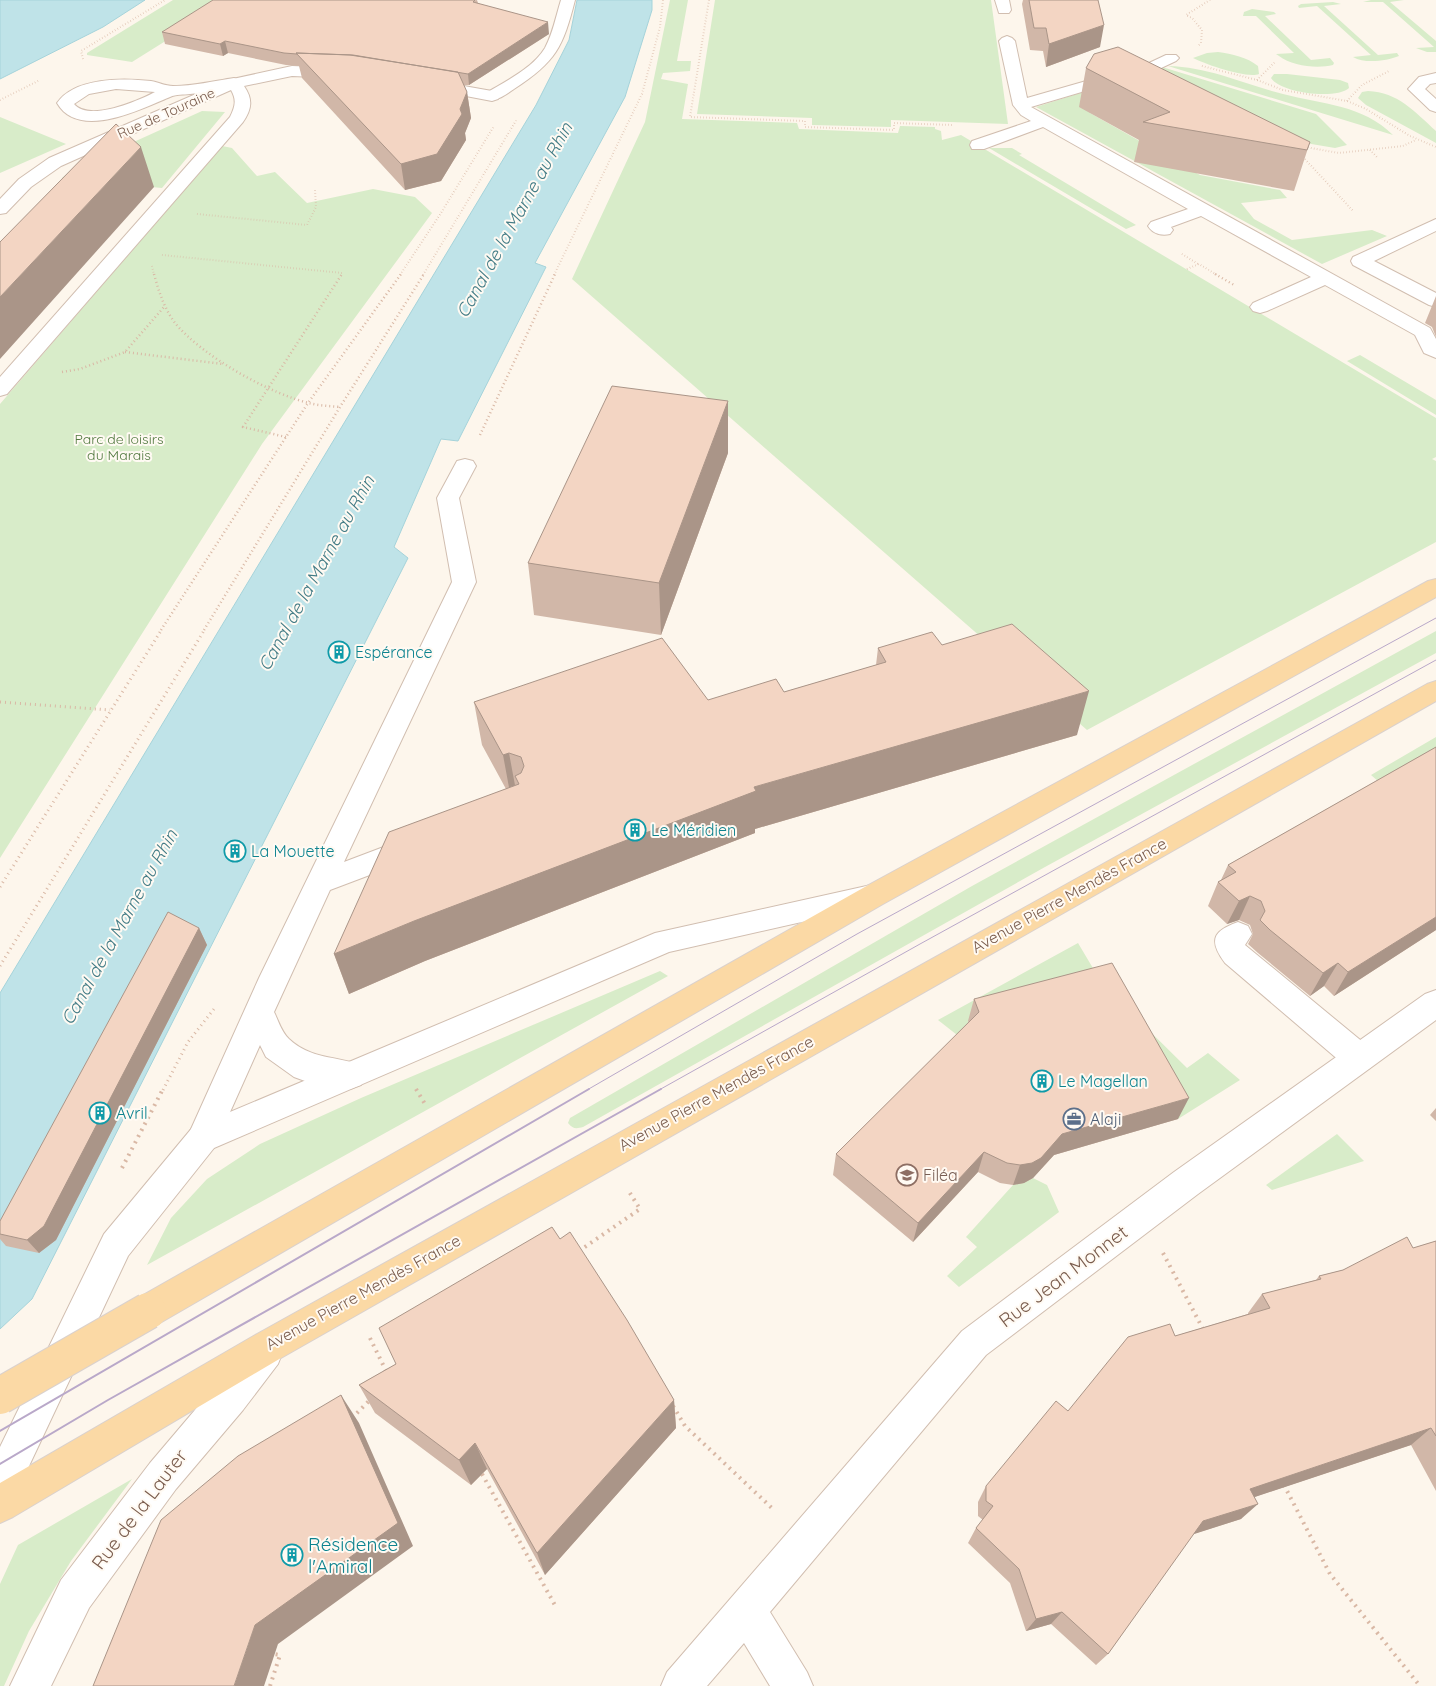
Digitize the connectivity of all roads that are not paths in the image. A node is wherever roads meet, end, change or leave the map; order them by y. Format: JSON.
{"nodes":[{"id":1,"x":568,"y":0,"type":"edge"},
{"id":2,"x":1007,"y":41,"type":"dead end"},
{"id":3,"x":1171,"y":58,"type":"road end"},
{"id":4,"x":1086,"y":66,"type":"edge"},
{"id":5,"x":355,"y":74,"type":"edge"},
{"id":6,"x":1436,"y":78,"type":"edge"},
{"id":7,"x":412,"y":82,"type":"edge"},
{"id":8,"x":234,"y":83,"type":"junction"},
{"id":9,"x":1091,"y":84,"type":"junction"},
{"id":10,"x":168,"y":91,"type":"junction"},
{"id":11,"x":1021,"y":105,"type":"junction"},
{"id":12,"x":1436,"y":106,"type":"edge"},
{"id":13,"x":1042,"y":122,"type":"junction"},
{"id":14,"x":978,"y":145,"type":"dead end"},
{"id":15,"x":0,"y":209,"type":"edge"},
{"id":16,"x":1201,"y":210,"type":"junction"},
{"id":17,"x":1436,"y":224,"type":"edge"},
{"id":18,"x":1164,"y":230,"type":"dead end"},
{"id":19,"x":1325,"y":278,"type":"junction"},
{"id":20,"x":1436,"y":301,"type":"edge"},
{"id":21,"x":1260,"y":307,"type":"dead end"},
{"id":22,"x":1436,"y":352,"type":"edge"},
{"id":23,"x":2,"y":387,"type":"edge"},
{"id":24,"x":465,"y":466,"type":"road end"},
{"id":25,"x":1436,"y":588,"type":"edge"},
{"id":26,"x":1436,"y":690,"type":"edge"},
{"id":27,"x":432,"y":840,"type":"edge"},
{"id":28,"x":320,"y":882,"type":"junction"},
{"id":29,"x":873,"y":896,"type":"junction"},
{"id":30,"x":1238,"y":934,"type":"edge"},
{"id":31,"x":1436,"y":1003,"type":"edge"},
{"id":32,"x":259,"y":1013,"type":"junction"},
{"id":33,"x":1359,"y":1058,"type":"junction"},
{"id":34,"x":350,"y":1075,"type":"junction"},
{"id":35,"x":203,"y":1138,"type":"junction"},
{"id":36,"x":268,"y":1346,"type":"junction"},
{"id":37,"x":0,"y":1396,"type":"edge"},
{"id":38,"x":0,"y":1487,"type":"edge"},
{"id":39,"x":0,"y":1504,"type":"edge"},
{"id":40,"x":746,"y":1609,"type":"junction"},
{"id":41,"x":30,"y":1686,"type":"edge"},
{"id":42,"x":681,"y":1686,"type":"edge"},
{"id":43,"x":793,"y":1686,"type":"edge"}],
"edges":[{"from":1,"to":7,"type":"street"},
{"from":2,"to":11,"type":"street"},
{"from":3,"to":9,"type":"street"},
{"from":4,"to":9,"type":"street"},
{"from":5,"to":8,"type":"street"},
{"from":6,"to":12,"type":"street"},
{"from":8,"to":10,"type":"street"},
{"from":8,"to":15,"type":"street","name":"Rue de Touraine"},
{"from":8,"to":23,"type":"street"},
{"from":9,"to":11,"type":"street"},
{"from":10,"to":10,"type":"street"},
{"from":11,"to":13,"type":"street"},
{"from":13,"to":14,"type":"street"},
{"from":13,"to":16,"type":"street"},
{"from":16,"to":18,"type":"street"},
{"from":16,"to":19,"type":"street"},
{"from":17,"to":20,"type":"street"},
{"from":19,"to":21,"type":"street"},
{"from":19,"to":22,"type":"street"},
{"from":24,"to":28,"type":"street"},
{"from":25,"to":29,"type":"main road"},
{"from":26,"to":36,"type":"main road","name":"Avenue Pierre Mendès France"},
{"from":27,"to":28,"type":"street"},
{"from":28,"to":32,"type":"street"},
{"from":29,"to":34,"type":"street"},
{"from":29,"to":37,"type":"main road","bridge":true},
{"from":30,"to":33,"type":"street"},
{"from":31,"to":33,"type":"street","name":"Rue Jean Monnet"},
{"from":32,"to":34,"type":"street"},
{"from":32,"to":35,"type":"street"},
{"from":33,"to":40,"type":"street","name":"Rue Jean Monnet"},
{"from":34,"to":35,"type":"street"},
{"from":35,"to":38,"type":"street"},
{"from":36,"to":39,"type":"main road","name":"Avenue Pierre Mendès France"},
{"from":36,"to":41,"type":"street","name":"Rue de la Lauter"},
{"from":40,"to":42,"type":"street"},
{"from":40,"to":43,"type":"street"}]}
